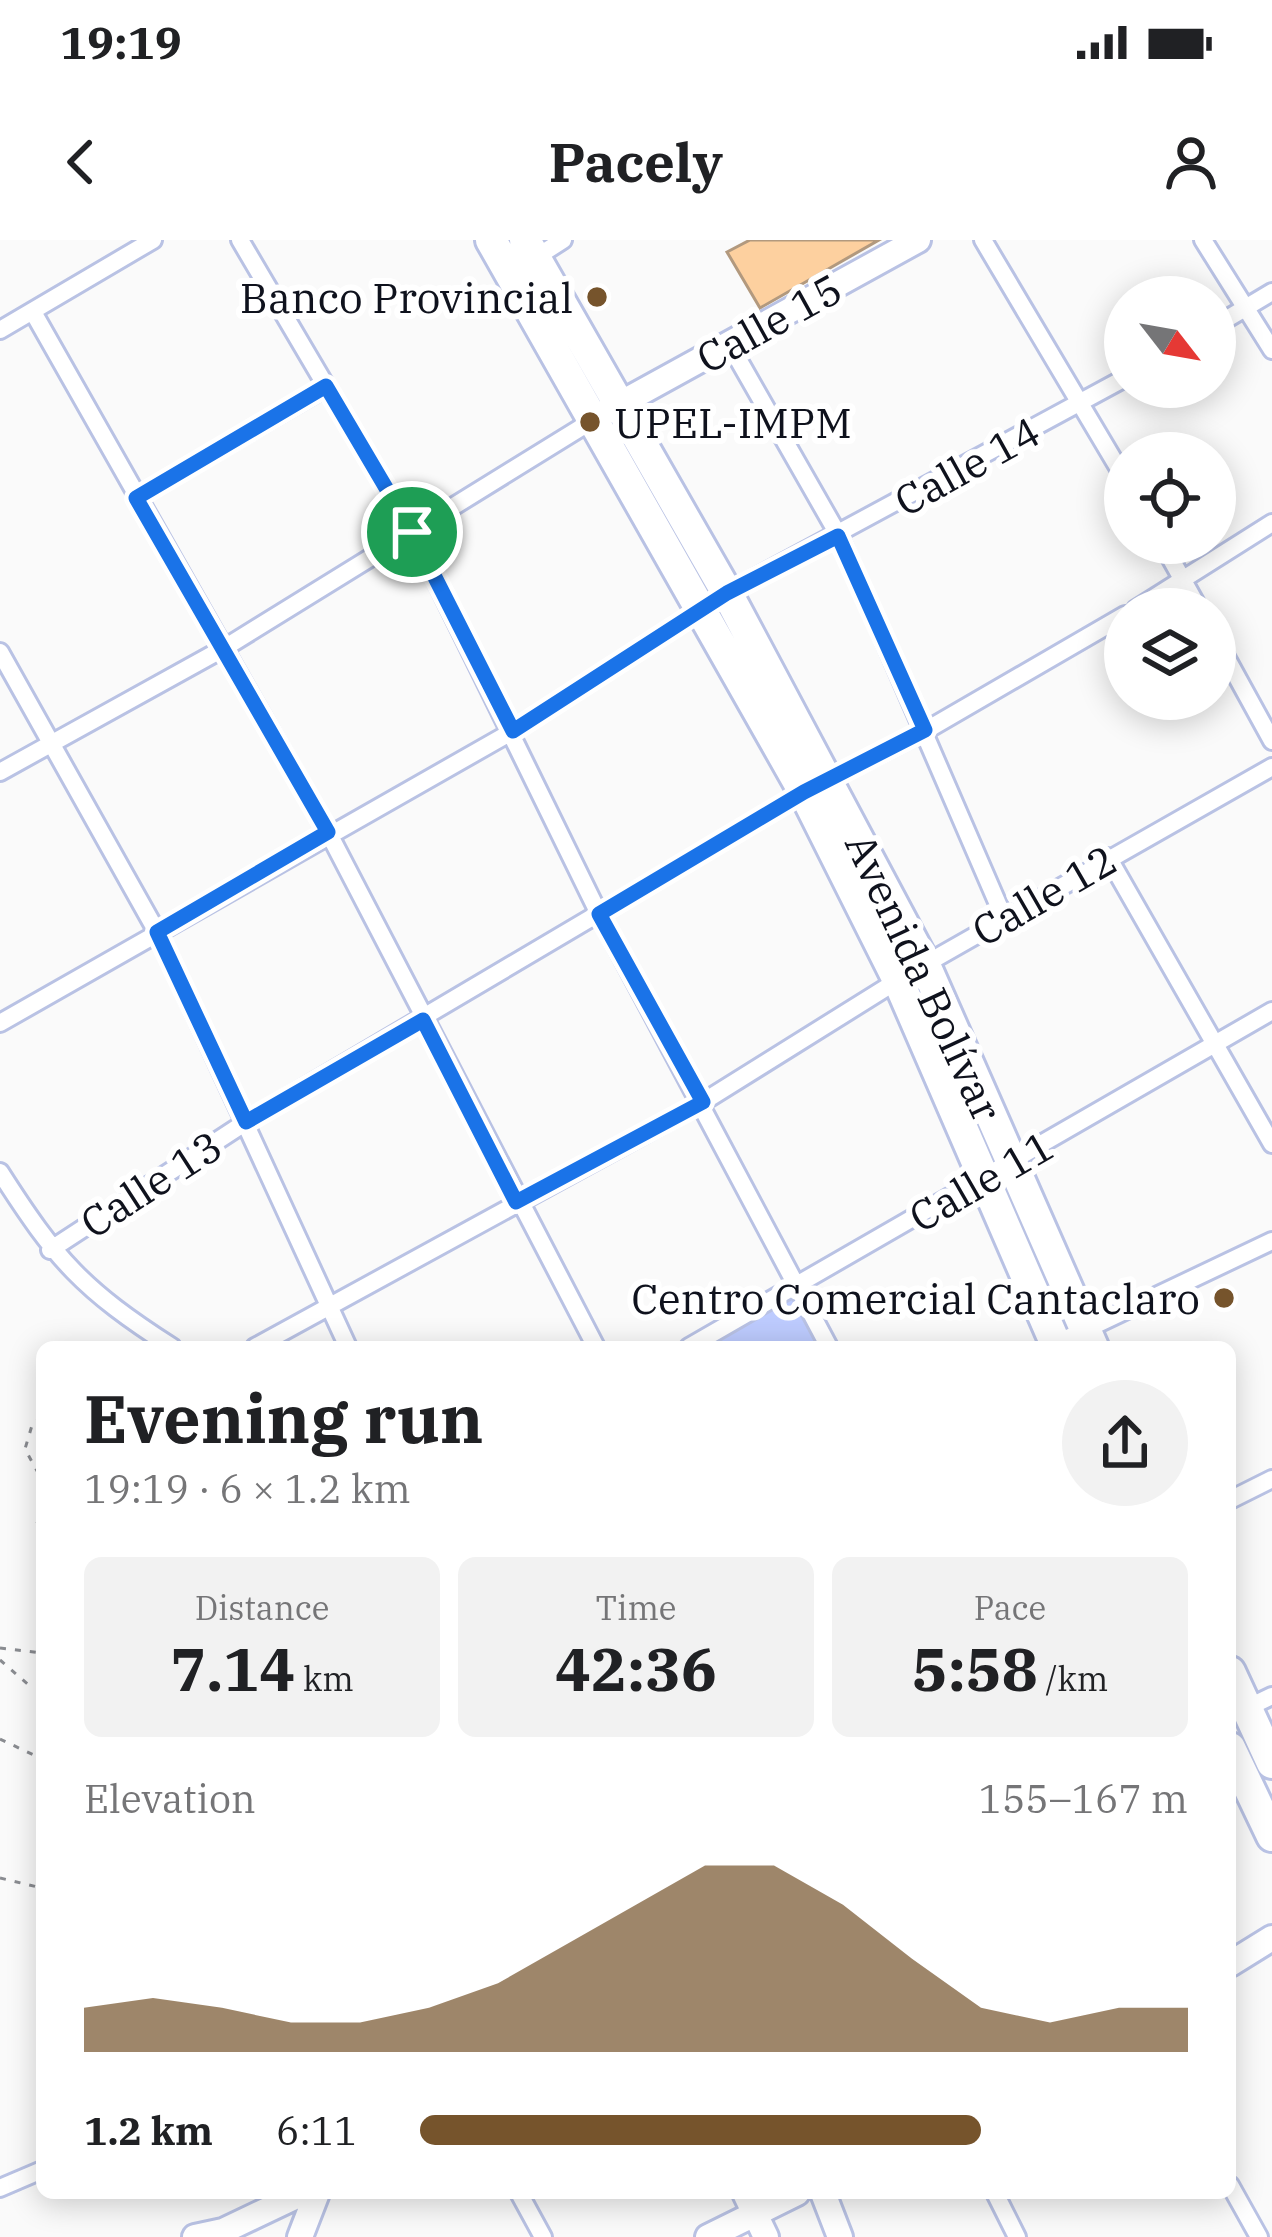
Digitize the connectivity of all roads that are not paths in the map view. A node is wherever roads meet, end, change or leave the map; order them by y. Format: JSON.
{"nodes":[{"id":1,"x":153,"y":240,"type":"edge"},
{"id":2,"x":240,"y":240,"type":"edge"},
{"id":3,"x":491,"y":240,"type":"edge"},
{"id":4,"x":563,"y":240,"type":"edge"},
{"id":5,"x":918,"y":240,"type":"edge"},
{"id":6,"x":983,"y":240,"type":"edge"},
{"id":7,"x":1203,"y":240,"type":"edge"},
{"id":8,"x":530,"y":249,"type":"edge"},
{"id":9,"x":1272,"y":292,"type":"edge"},
{"id":10,"x":1245,"y":308,"type":"junction"},
{"id":11,"x":33,"y":312,"type":"junction"},
{"id":12,"x":1236,"y":313,"type":"edge"},
{"id":13,"x":0,"y":330,"type":"edge"},
{"id":14,"x":730,"y":345,"type":"junction"},
{"id":15,"x":1272,"y":350,"type":"edge"},
{"id":16,"x":326,"y":386,"type":"junction"},
{"id":17,"x":1104,"y":391,"type":"edge"},
{"id":18,"x":1082,"y":404,"type":"junction"},
{"id":19,"x":602,"y":414,"type":"junction"},
{"id":20,"x":1104,"y":442,"type":"edge"},
{"id":21,"x":136,"y":498,"type":"junction"},
{"id":22,"x":1272,"y":523,"type":"edge"},
{"id":23,"x":412,"y":532,"type":"junction"},
{"id":24,"x":838,"y":536,"type":"junction"},
{"id":25,"x":1174,"y":564,"type":"edge"},
{"id":26,"x":1184,"y":581,"type":"junction"},
{"id":27,"x":1172,"y":588,"type":"edge"},
{"id":28,"x":1188,"y":588,"type":"edge"},
{"id":29,"x":715,"y":600,"type":"junction"},
{"id":30,"x":1104,"y":627,"type":"edge"},
{"id":31,"x":226,"y":647,"type":"junction"},
{"id":32,"x":0,"y":652,"type":"edge"},
{"id":33,"x":1236,"y":676,"type":"edge"},
{"id":34,"x":925,"y":730,"type":"junction"},
{"id":35,"x":513,"y":731,"type":"junction"},
{"id":36,"x":1272,"y":741,"type":"edge"},
{"id":37,"x":51,"y":742,"type":"junction"},
{"id":38,"x":1272,"y":767,"type":"edge"},
{"id":39,"x":0,"y":772,"type":"edge"},
{"id":40,"x":817,"y":787,"type":"junction"},
{"id":41,"x":328,"y":832,"type":"junction"},
{"id":42,"x":1108,"y":857,"type":"junction"},
{"id":43,"x":599,"y":914,"type":"junction"},
{"id":44,"x":1004,"y":918,"type":"junction"},
{"id":45,"x":157,"y":932,"type":"junction"},
{"id":46,"x":911,"y":972,"type":"junction"},
{"id":47,"x":1272,"y":1011,"type":"edge"},
{"id":48,"x":423,"y":1020,"type":"junction"},
{"id":49,"x":0,"y":1023,"type":"edge"},
{"id":50,"x":1215,"y":1045,"type":"junction"},
{"id":51,"x":703,"y":1102,"type":"junction"},
{"id":52,"x":246,"y":1122,"type":"junction"},
{"id":53,"x":1272,"y":1144,"type":"edge"},
{"id":54,"x":1012,"y":1163,"type":"junction"},
{"id":55,"x":0,"y":1172,"type":"edge"},
{"id":56,"x":984,"y":1180,"type":"junction"},
{"id":57,"x":516,"y":1202,"type":"junction"},
{"id":58,"x":1272,"y":1240,"type":"edge"},
{"id":59,"x":50,"y":1250,"type":"junction"},
{"id":60,"x":798,"y":1288,"type":"junction"},
{"id":61,"x":326,"y":1304,"type":"junction"},
{"id":62,"x":1090,"y":1338,"type":"edge"},
{"id":63,"x":163,"y":1341,"type":"edge"},
{"id":64,"x":265,"y":1341,"type":"edge"},
{"id":65,"x":345,"y":1341,"type":"edge"},
{"id":66,"x":593,"y":1341,"type":"edge"},
{"id":67,"x":699,"y":1341,"type":"edge"},
{"id":68,"x":826,"y":1341,"type":"edge"},
{"id":69,"x":1052,"y":1341,"type":"edge"},
{"id":70,"x":1272,"y":1479,"type":"edge"},
{"id":71,"x":1236,"y":1497,"type":"edge"},
{"id":72,"x":1250,"y":1707,"type":"edge"},
{"id":73,"x":1236,"y":1761,"type":"edge"},
{"id":74,"x":1272,"y":1763,"type":"edge"},
{"id":75,"x":1272,"y":1836,"type":"edge"},
{"id":76,"x":1272,"y":1938,"type":"edge"},
{"id":77,"x":1236,"y":1960,"type":"edge"},
{"id":78,"x":36,"y":2173,"type":"edge"},
{"id":79,"x":0,"y":2188,"type":"edge"},
{"id":80,"x":1236,"y":2195,"type":"edge"},
{"id":81,"x":290,"y":2199,"type":"edge"},
{"id":82,"x":315,"y":2199,"type":"edge"},
{"id":83,"x":521,"y":2199,"type":"edge"},
{"id":84,"x":786,"y":2199,"type":"edge"},
{"id":85,"x":825,"y":2199,"type":"edge"},
{"id":86,"x":998,"y":2199,"type":"edge"},
{"id":87,"x":756,"y":2215,"type":"edge"},
{"id":88,"x":223,"y":2231,"type":"junction"},
{"id":89,"x":1272,"y":2232,"type":"edge"},
{"id":90,"x":195,"y":2237,"type":"edge"},
{"id":91,"x":253,"y":2237,"type":"edge"},
{"id":92,"x":301,"y":2237,"type":"edge"},
{"id":93,"x":543,"y":2237,"type":"edge"},
{"id":94,"x":708,"y":2237,"type":"edge"},
{"id":95,"x":840,"y":2237,"type":"edge"},
{"id":96,"x":1017,"y":2237,"type":"edge"},
{"id":97,"x":1260,"y":2237,"type":"edge"}],
"edges":[{"from":1,"to":11,"type":"street"},
{"from":2,"to":16,"type":"street"},
{"from":3,"to":19,"type":"highway","name":"Avenida Bolívar"},
{"from":4,"to":8,"type":"street"},
{"from":5,"to":14,"type":"main road","name":"Calle 15"},
{"from":6,"to":18,"type":"street"},
{"from":7,"to":10,"type":"street"},
{"from":8,"to":19,"type":"highway","name":"Avenida Bolívar"},
{"from":9,"to":10,"type":"street"},
{"from":10,"to":12,"type":"street"},
{"from":10,"to":15,"type":"street"},
{"from":11,"to":13,"type":"street"},
{"from":11,"to":21,"type":"street"},
{"from":14,"to":19,"type":"main road","name":"Calle 15"},
{"from":14,"to":24,"type":"street"},
{"from":16,"to":21,"type":"street"},
{"from":16,"to":23,"type":"street"},
{"from":17,"to":18,"type":"street","name":"Calle 14"},
{"from":18,"to":20,"type":"street"},
{"from":18,"to":24,"type":"street","name":"Calle 14"},
{"from":19,"to":23,"type":"street","name":"Calle 15"},
{"from":19,"to":29,"type":"highway","name":"Avenida Bolívar"},
{"from":21,"to":31,"type":"street"},
{"from":22,"to":26,"type":"street"},
{"from":23,"to":31,"type":"street","name":"Calle 15"},
{"from":23,"to":35,"type":"street"},
{"from":24,"to":29,"type":"street","name":"Calle 14"},
{"from":24,"to":34,"type":"street"},
{"from":25,"to":26,"type":"street"},
{"from":26,"to":27,"type":"street"},
{"from":26,"to":28,"type":"street"},
{"from":29,"to":35,"type":"street","name":"Calle 14"},
{"from":29,"to":40,"type":"highway","name":"Avenida Bolívar"},
{"from":30,"to":34,"type":"street","name":"Calle 13"},
{"from":31,"to":37,"type":"street","name":"Calle 15"},
{"from":31,"to":41,"type":"street"},
{"from":32,"to":37,"type":"street"},
{"from":33,"to":36,"type":"street"},
{"from":34,"to":40,"type":"street","name":"Calle 13"},
{"from":34,"to":44,"type":"street"},
{"from":35,"to":41,"type":"street","name":"Calle 14"},
{"from":35,"to":43,"type":"street"},
{"from":37,"to":39,"type":"street","name":"Calle 15"},
{"from":37,"to":45,"type":"street"},
{"from":38,"to":42,"type":"street","name":"Calle 12"},
{"from":40,"to":43,"type":"street","name":"Calle 13"},
{"from":40,"to":46,"type":"highway","name":"Avenida Bolívar"},
{"from":41,"to":45,"type":"street","name":"Calle 14"},
{"from":41,"to":48,"type":"street"},
{"from":42,"to":44,"type":"street","name":"Calle 12"},
{"from":42,"to":50,"type":"street"},
{"from":43,"to":48,"type":"street","name":"Calle 13"},
{"from":43,"to":51,"type":"street"},
{"from":44,"to":46,"type":"street","name":"Calle 12"},
{"from":45,"to":49,"type":"street","name":"Calle 14"},
{"from":45,"to":52,"type":"street"},
{"from":46,"to":51,"type":"street","name":"Calle 12"},
{"from":46,"to":54,"type":"highway","name":"Avenida Bolívar"},
{"from":46,"to":56,"type":"highway","name":"Avenida Bolívar"},
{"from":47,"to":50,"type":"street","name":"Calle 11"},
{"from":48,"to":52,"type":"street","name":"Calle 13"},
{"from":48,"to":57,"type":"street"},
{"from":50,"to":53,"type":"street"},
{"from":50,"to":54,"type":"street","name":"Calle 11"},
{"from":51,"to":57,"type":"street","name":"Calle 12"},
{"from":51,"to":60,"type":"street"},
{"from":52,"to":59,"type":"street","name":"Calle 13"},
{"from":52,"to":61,"type":"street"},
{"from":54,"to":56,"type":"street","name":"Calle 11"},
{"from":54,"to":62,"type":"highway","name":"Avenida Bolívar"},
{"from":55,"to":59,"type":"street"},
{"from":56,"to":60,"type":"street","name":"Calle 11"},
{"from":56,"to":69,"type":"highway","name":"Avenida Bolívar"},
{"from":57,"to":61,"type":"street","name":"Calle 12"},
{"from":57,"to":66,"type":"street"},
{"from":58,"to":62,"type":"street"},
{"from":59,"to":63,"type":"street"},
{"from":60,"to":67,"type":"street","name":"Calle 11"},
{"from":60,"to":68,"type":"street"},
{"from":61,"to":64,"type":"street","name":"Calle 12"},
{"from":61,"to":65,"type":"street"},
{"from":70,"to":71,"type":"street"},
{"from":72,"to":74,"type":"highway"},
{"from":73,"to":75,"type":"highway"},
{"from":76,"to":77,"type":"main road"},
{"from":78,"to":79,"type":"street"},
{"from":80,"to":97,"type":"street"},
{"from":81,"to":88,"type":"main road"},
{"from":82,"to":92,"type":"main road"},
{"from":83,"to":93,"type":"street"},
{"from":84,"to":87,"type":"main road"},
{"from":85,"to":95,"type":"main road"},
{"from":86,"to":96,"type":"street"},
{"from":87,"to":94,"type":"main road"},
{"from":88,"to":90,"type":"main road"},
{"from":88,"to":91,"type":"street"},
{"from":89,"to":97,"type":"street"}]}
